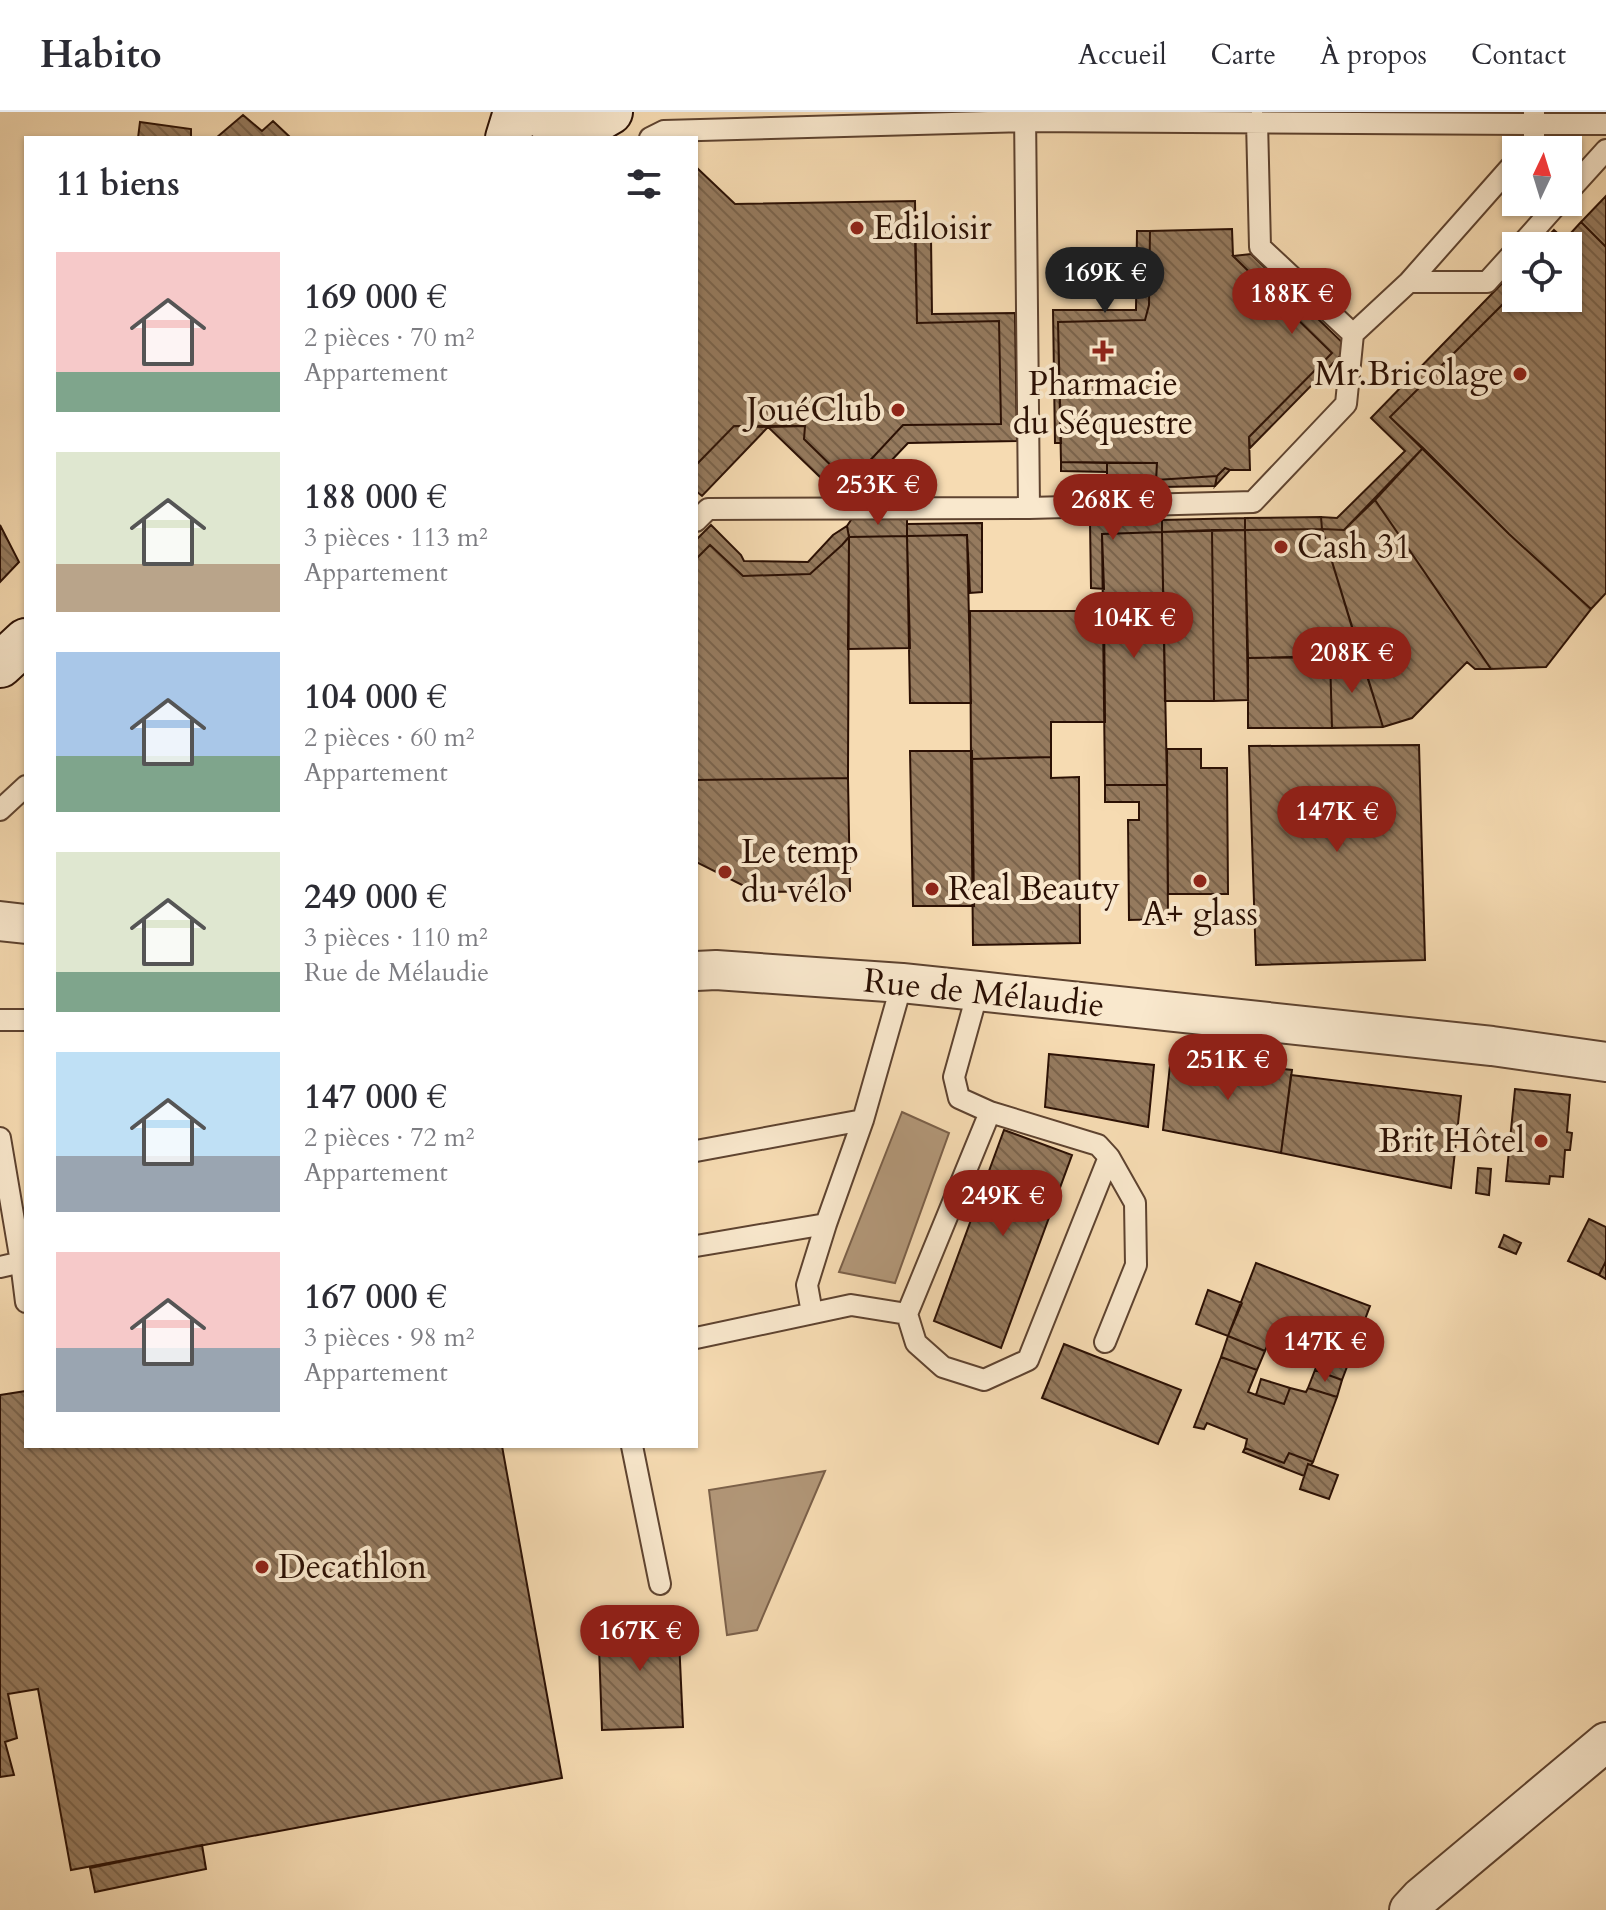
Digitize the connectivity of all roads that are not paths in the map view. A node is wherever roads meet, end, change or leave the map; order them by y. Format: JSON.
{"nodes":[{"id":1,"x":516,"y":112,"type":"edge"},
{"id":2,"x":610,"y":112,"type":"edge"},
{"id":3,"x":1025,"y":117,"type":"edge"},
{"id":4,"x":1534,"y":118,"type":"edge"},
{"id":5,"x":1257,"y":121,"type":"junction"},
{"id":6,"x":1606,"y":124,"type":"edge"},
{"id":7,"x":543,"y":125,"type":"edge"},
{"id":8,"x":509,"y":136,"type":"edge"},
{"id":9,"x":654,"y":136,"type":"edge"},
{"id":10,"x":1606,"y":150,"type":"edge"},
{"id":11,"x":1502,"y":177,"type":"edge"},
{"id":12,"x":1582,"y":177,"type":"edge"},
{"id":13,"x":1547,"y":216,"type":"edge"},
{"id":14,"x":1532,"y":232,"type":"edge"},
{"id":15,"x":1502,"y":266,"type":"edge"},
{"id":16,"x":1409,"y":282,"type":"junction"},
{"id":17,"x":1353,"y":334,"type":"junction"},
{"id":18,"x":1029,"y":508,"type":"junction"},
{"id":19,"x":698,"y":519,"type":"edge"},
{"id":20,"x":24,"y":643,"type":"edge"},
{"id":21,"x":0,"y":665,"type":"edge"},
{"id":22,"x":24,"y":788,"type":"edge"},
{"id":23,"x":0,"y":810,"type":"edge"},
{"id":24,"x":0,"y":921,"type":"edge"},
{"id":25,"x":24,"y":924,"type":"edge"},
{"id":26,"x":698,"y":971,"type":"edge"},
{"id":27,"x":902,"y":983,"type":"junction"},
{"id":28,"x":978,"y":991,"type":"junction"},
{"id":29,"x":0,"y":1020,"type":"edge"},
{"id":30,"x":24,"y":1020,"type":"edge"},
{"id":31,"x":1606,"y":1062,"type":"edge"},
{"id":32,"x":990,"y":1112,"type":"junction"},
{"id":33,"x":863,"y":1120,"type":"junction"},
{"id":34,"x":0,"y":1138,"type":"edge"},
{"id":35,"x":698,"y":1151,"type":"edge"},
{"id":36,"x":1109,"y":1157,"type":"junction"},
{"id":37,"x":826,"y":1224,"type":"junction"},
{"id":38,"x":698,"y":1246,"type":"edge"},
{"id":39,"x":24,"y":1261,"type":"edge"},
{"id":40,"x":0,"y":1267,"type":"edge"},
{"id":41,"x":812,"y":1313,"type":"junction"},
{"id":42,"x":907,"y":1314,"type":"junction"},
{"id":43,"x":698,"y":1338,"type":"edge"},
{"id":44,"x":1105,"y":1342,"type":"dead end"},
{"id":45,"x":632,"y":1448,"type":"edge"},
{"id":46,"x":660,"y":1584,"type":"dead end"},
{"id":47,"x":1606,"y":1742,"type":"edge"},
{"id":48,"x":1409,"y":1910,"type":"edge"}],
"edges":[{"from":1,"to":8,"type":"street"},
{"from":2,"to":7,"type":"street"},
{"from":3,"to":5,"type":"lane"},
{"from":3,"to":9,"type":"lane"},
{"from":3,"to":18,"type":"lane"},
{"from":4,"to":5,"type":"lane"},
{"from":4,"to":6,"type":"lane"},
{"from":5,"to":17,"type":"lane"},
{"from":10,"to":12,"type":"lane"},
{"from":11,"to":16,"type":"lane"},
{"from":13,"to":14,"type":"lane"},
{"from":15,"to":16,"type":"lane"},
{"from":16,"to":17,"type":"lane"},
{"from":17,"to":18,"type":"lane"},
{"from":18,"to":19,"type":"lane"},
{"from":20,"to":21,"type":"street"},
{"from":22,"to":23,"type":"lane"},
{"from":24,"to":25,"type":"street"},
{"from":26,"to":27,"type":"street","name":"Rue de Mélaudie"},
{"from":27,"to":28,"type":"street","name":"Rue de Mélaudie"},
{"from":27,"to":33,"type":"lane"},
{"from":28,"to":31,"type":"street","name":"Rue de Mélaudie"},
{"from":28,"to":32,"type":"lane"},
{"from":29,"to":30,"type":"lane"},
{"from":32,"to":36,"type":"lane"},
{"from":32,"to":42,"type":"lane"},
{"from":33,"to":35,"type":"lane"},
{"from":33,"to":37,"type":"lane"},
{"from":34,"to":39,"type":"lane"},
{"from":36,"to":42,"type":"lane"},
{"from":36,"to":44,"type":"lane"},
{"from":37,"to":38,"type":"lane"},
{"from":37,"to":41,"type":"lane"},
{"from":39,"to":40,"type":"lane"},
{"from":41,"to":42,"type":"lane"},
{"from":41,"to":43,"type":"lane"},
{"from":45,"to":46,"type":"lane"},
{"from":47,"to":48,"type":"street"}]}
